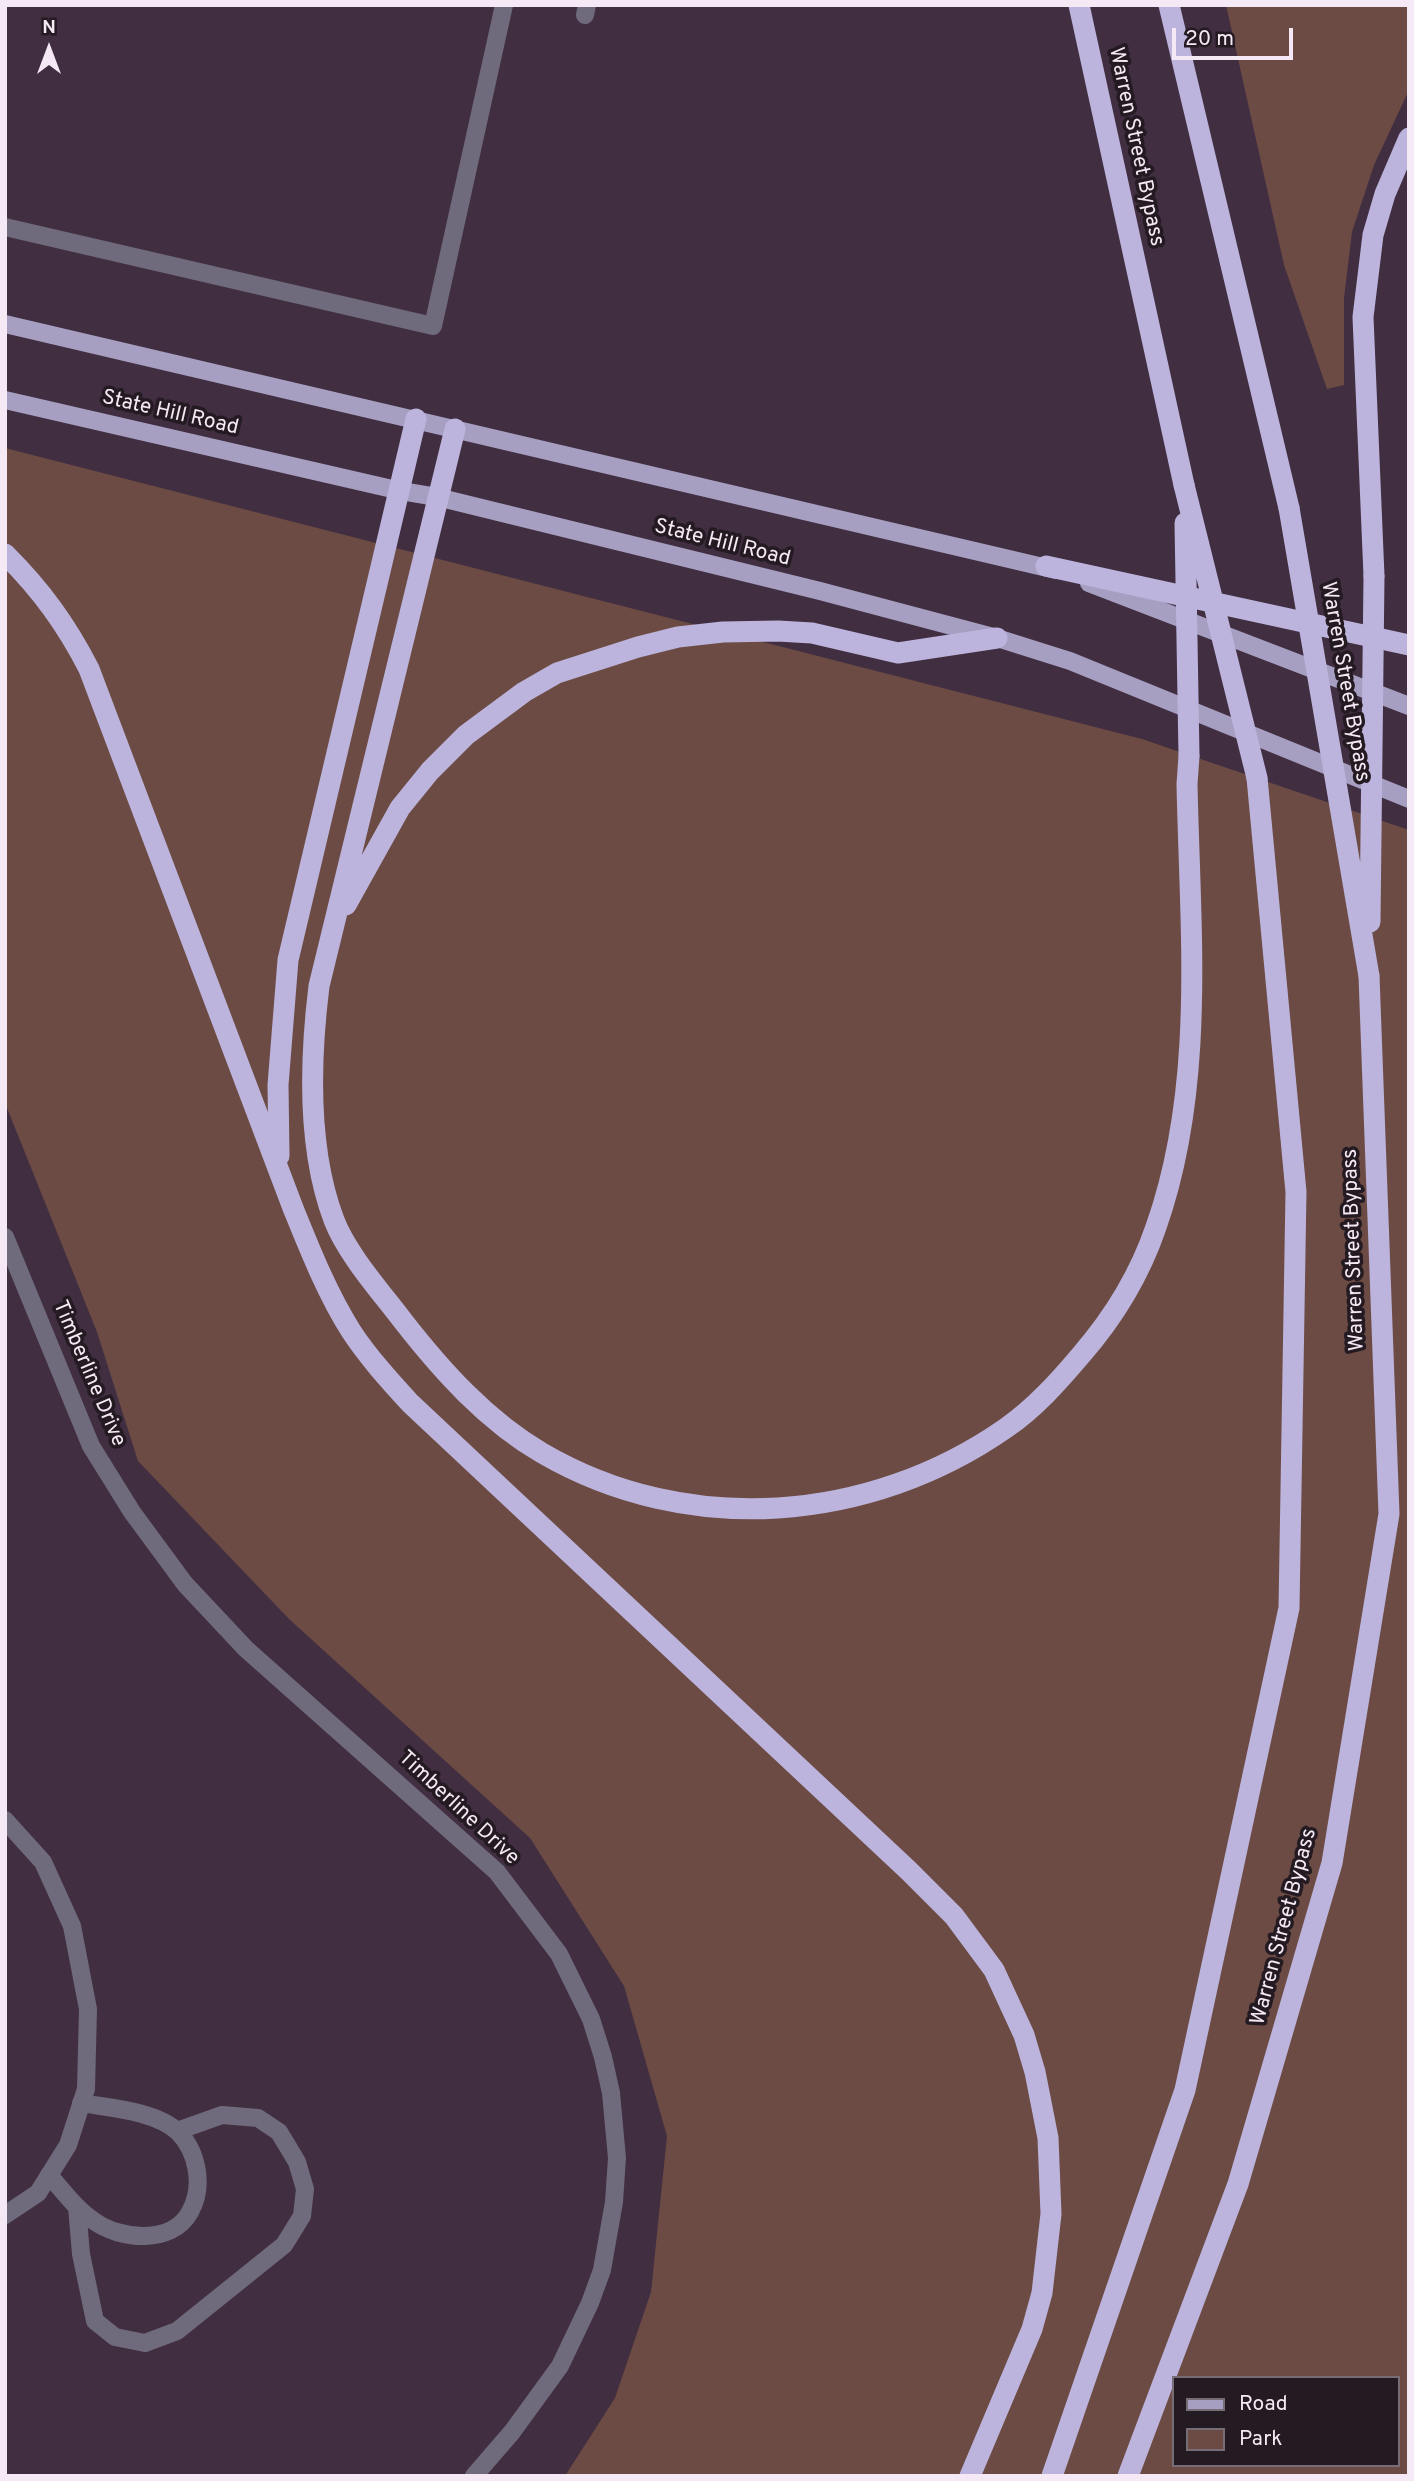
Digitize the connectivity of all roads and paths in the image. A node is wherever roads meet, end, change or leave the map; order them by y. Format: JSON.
{"nodes":[{"id":1,"x":504,"y":5,"type":"edge"},
{"id":2,"x":1079,"y":5,"type":"edge"},
{"id":3,"x":1169,"y":5,"type":"edge"},
{"id":4,"x":1409,"y":138,"type":"edge"},
{"id":5,"x":5,"y":227,"type":"edge"},
{"id":6,"x":5,"y":324,"type":"edge"},
{"id":7,"x":5,"y":400,"type":"edge"},
{"id":8,"x":416,"y":419,"type":"junction"},
{"id":9,"x":455,"y":429,"type":"junction"},
{"id":10,"x":1184,"y":485,"type":"junction"},
{"id":11,"x":401,"y":491,"type":"junction"},
{"id":12,"x":437,"y":497,"type":"junction"},
{"id":13,"x":5,"y":554,"type":"edge"},
{"id":14,"x":1046,"y":566,"type":"junction"},
{"id":15,"x":997,"y":638,"type":"junction"},
{"id":16,"x":1409,"y":645,"type":"edge"},
{"id":17,"x":1409,"y":706,"type":"edge"},
{"id":18,"x":1409,"y":799,"type":"edge"},
{"id":19,"x":333,"y":928,"type":"junction"},
{"id":20,"x":1369,"y":976,"type":"junction"},
{"id":21,"x":279,"y":1172,"type":"junction"},
{"id":22,"x":5,"y":1237,"type":"edge"},
{"id":23,"x":5,"y":1820,"type":"edge"},
{"id":24,"x":81,"y":2103,"type":"junction"},
{"id":25,"x":177,"y":2131,"type":"junction"},
{"id":26,"x":49,"y":2175,"type":"junction"},
{"id":27,"x":77,"y":2207,"type":"junction"},
{"id":28,"x":5,"y":2215,"type":"edge"},
{"id":29,"x":474,"y":2476,"type":"edge"},
{"id":30,"x":970,"y":2476,"type":"edge"},
{"id":31,"x":1052,"y":2476,"type":"edge"},
{"id":32,"x":1128,"y":2476,"type":"edge"}],
"edges":[{"from":1,"to":5,"type":"street"},
{"from":2,"to":10,"type":"highway","name":"Warren Street Bypass"},
{"from":3,"to":20,"type":"highway","name":"Warren Street Bypass","bridge":true},
{"from":4,"to":20,"type":"highway","bridge":true},
{"from":6,"to":8,"type":"main road"},
{"from":7,"to":11,"type":"main road","name":"State Hill Road"},
{"from":8,"to":9,"type":"main road"},
{"from":8,"to":11,"type":"highway"},
{"from":9,"to":12,"type":"highway"},
{"from":9,"to":14,"type":"main road"},
{"from":10,"to":19,"type":"highway","bridge":true},
{"from":10,"to":31,"type":"highway","name":"Warren Street Bypass","bridge":true},
{"from":11,"to":12,"type":"main road","name":"State Hill Road"},
{"from":11,"to":21,"type":"highway"},
{"from":12,"to":15,"type":"main road","name":"State Hill Road"},
{"from":12,"to":19,"type":"highway"},
{"from":13,"to":21,"type":"highway"},
{"from":14,"to":16,"type":"highway"},
{"from":14,"to":17,"type":"main road"},
{"from":15,"to":18,"type":"main road","name":"State Hill Road"},
{"from":15,"to":19,"type":"highway"},
{"from":20,"to":32,"type":"highway","name":"Warren Street Bypass"},
{"from":21,"to":30,"type":"highway"},
{"from":22,"to":29,"type":"street","name":"Timberline Drive"},
{"from":23,"to":24,"type":"street"},
{"from":24,"to":25,"type":"street"},
{"from":24,"to":26,"type":"street"},
{"from":25,"to":27,"type":"street"},
{"from":25,"to":27,"type":"street"},
{"from":26,"to":27,"type":"street"},
{"from":26,"to":28,"type":"street"}]}
